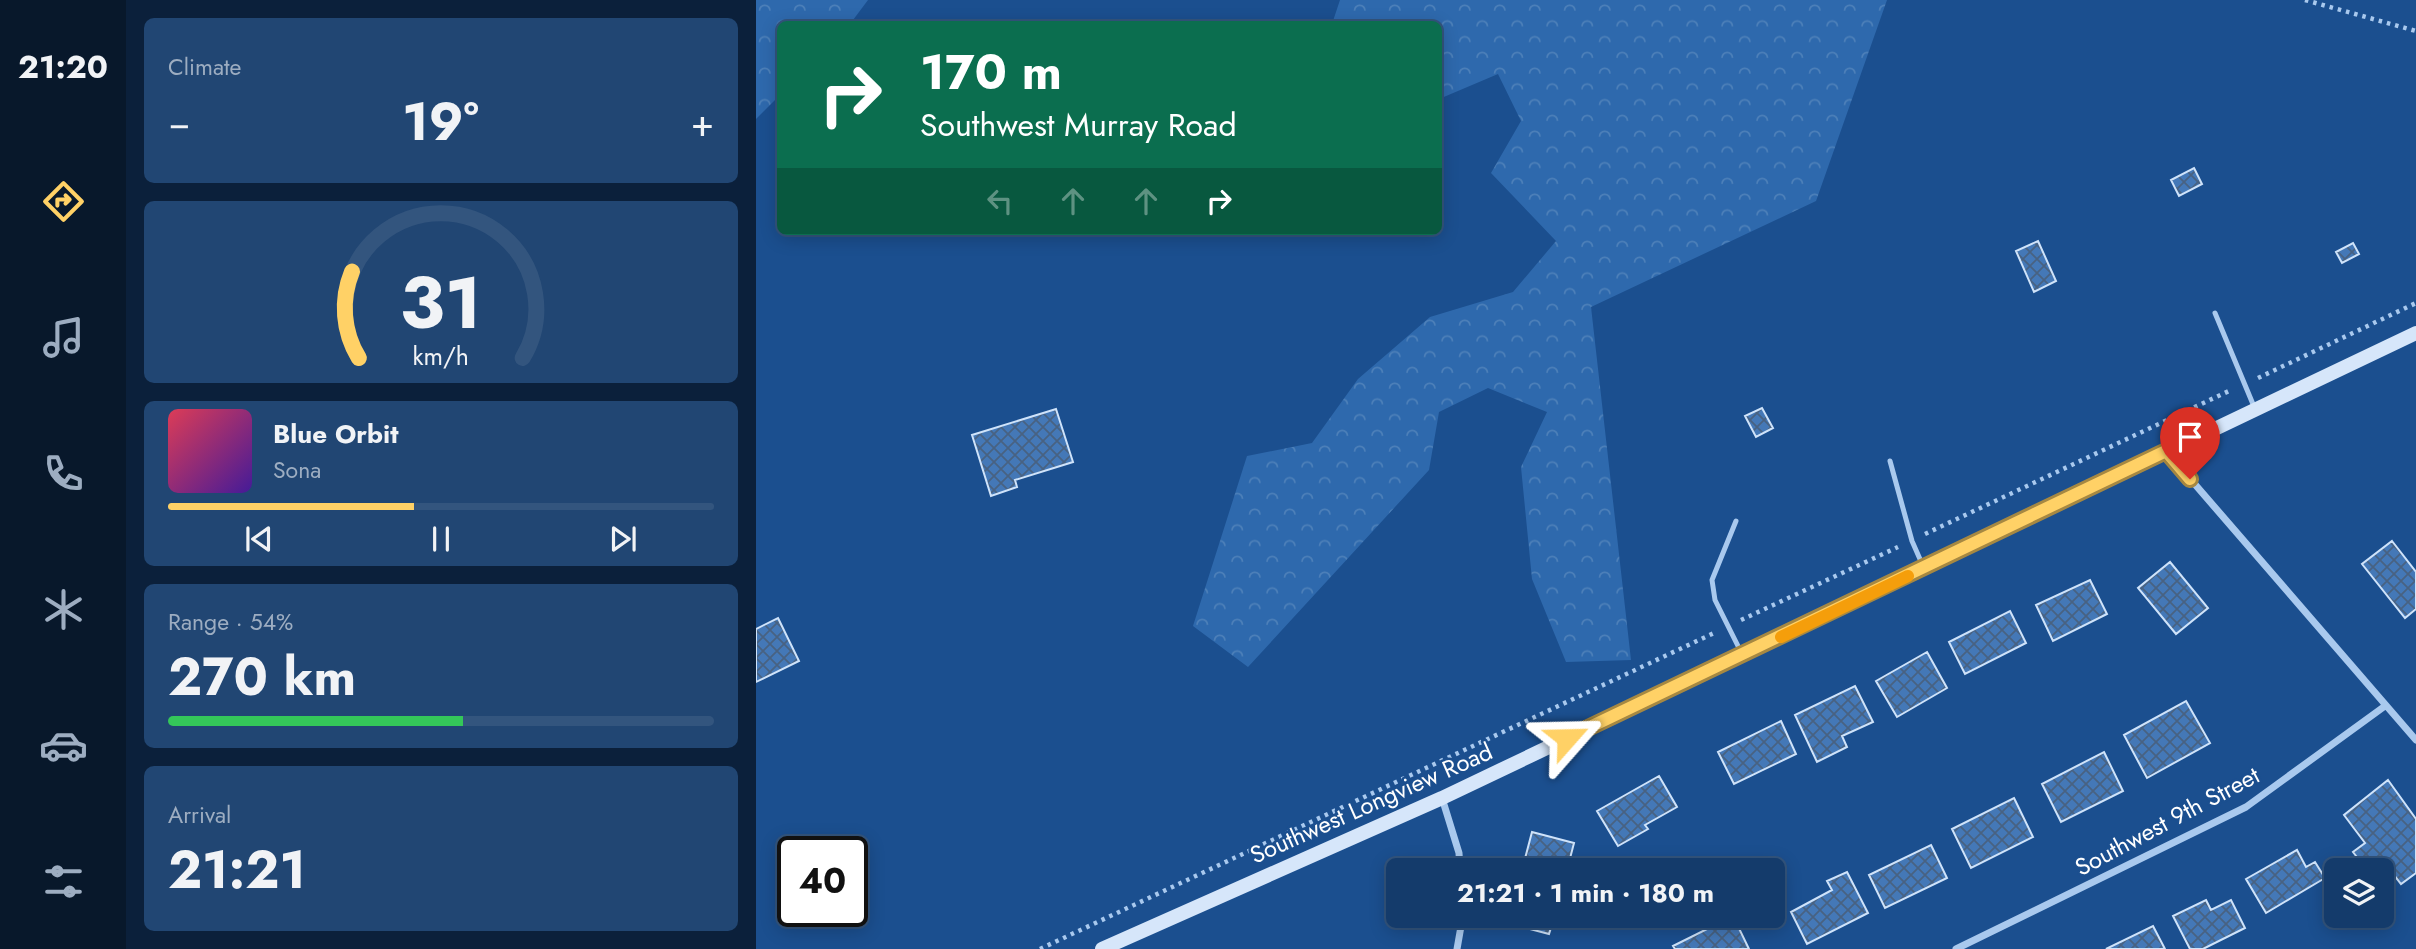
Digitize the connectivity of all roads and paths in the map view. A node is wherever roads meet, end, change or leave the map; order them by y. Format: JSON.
{"nodes":[{"id":1,"x":2305,"y":0,"type":"edge"},
{"id":2,"x":2416,"y":31,"type":"edge"},
{"id":3,"x":2215,"y":313,"type":"dead end"},
{"id":4,"x":2416,"y":334,"type":"edge"},
{"id":5,"x":2255,"y":409,"type":"junction"},
{"id":6,"x":2166,"y":451,"type":"junction"},
{"id":7,"x":1891,"y":461,"type":"dead end"},
{"id":8,"x":1735,"y":521,"type":"dead end"},
{"id":9,"x":1924,"y":569,"type":"junction"},
{"id":10,"x":1742,"y":655,"type":"junction"},
{"id":11,"x":2385,"y":706,"type":"junction"},
{"id":12,"x":2416,"y":740,"type":"edge"},
{"id":13,"x":1442,"y":798,"type":"junction"},
{"id":14,"x":1460,"y":858,"type":"edge"},
{"id":15,"x":1461,"y":928,"type":"edge"},
{"id":16,"x":1102,"y":949,"type":"edge"},
{"id":17,"x":1457,"y":949,"type":"edge"},
{"id":18,"x":1956,"y":949,"type":"edge"}],
"edges":[{"from":1,"to":2,"type":"path"},
{"from":3,"to":5,"type":"lane"},
{"from":4,"to":5,"type":"street","name":"Southwest Longview Road"},
{"from":5,"to":6,"type":"street","name":"Southwest Longview Road"},
{"from":6,"to":9,"type":"street","name":"Southwest Longview Road"},
{"from":6,"to":11,"type":"street"},
{"from":7,"to":9,"type":"lane"},
{"from":8,"to":10,"type":"lane"},
{"from":9,"to":10,"type":"street","name":"Southwest Longview Road"},
{"from":10,"to":13,"type":"street","name":"Southwest Longview Road"},
{"from":11,"to":12,"type":"street"},
{"from":11,"to":18,"type":"street","name":"Southwest 9th Street"},
{"from":13,"to":14,"type":"street"},
{"from":13,"to":16,"type":"street","name":"Southwest Longview Road"},
{"from":15,"to":17,"type":"street"}]}
